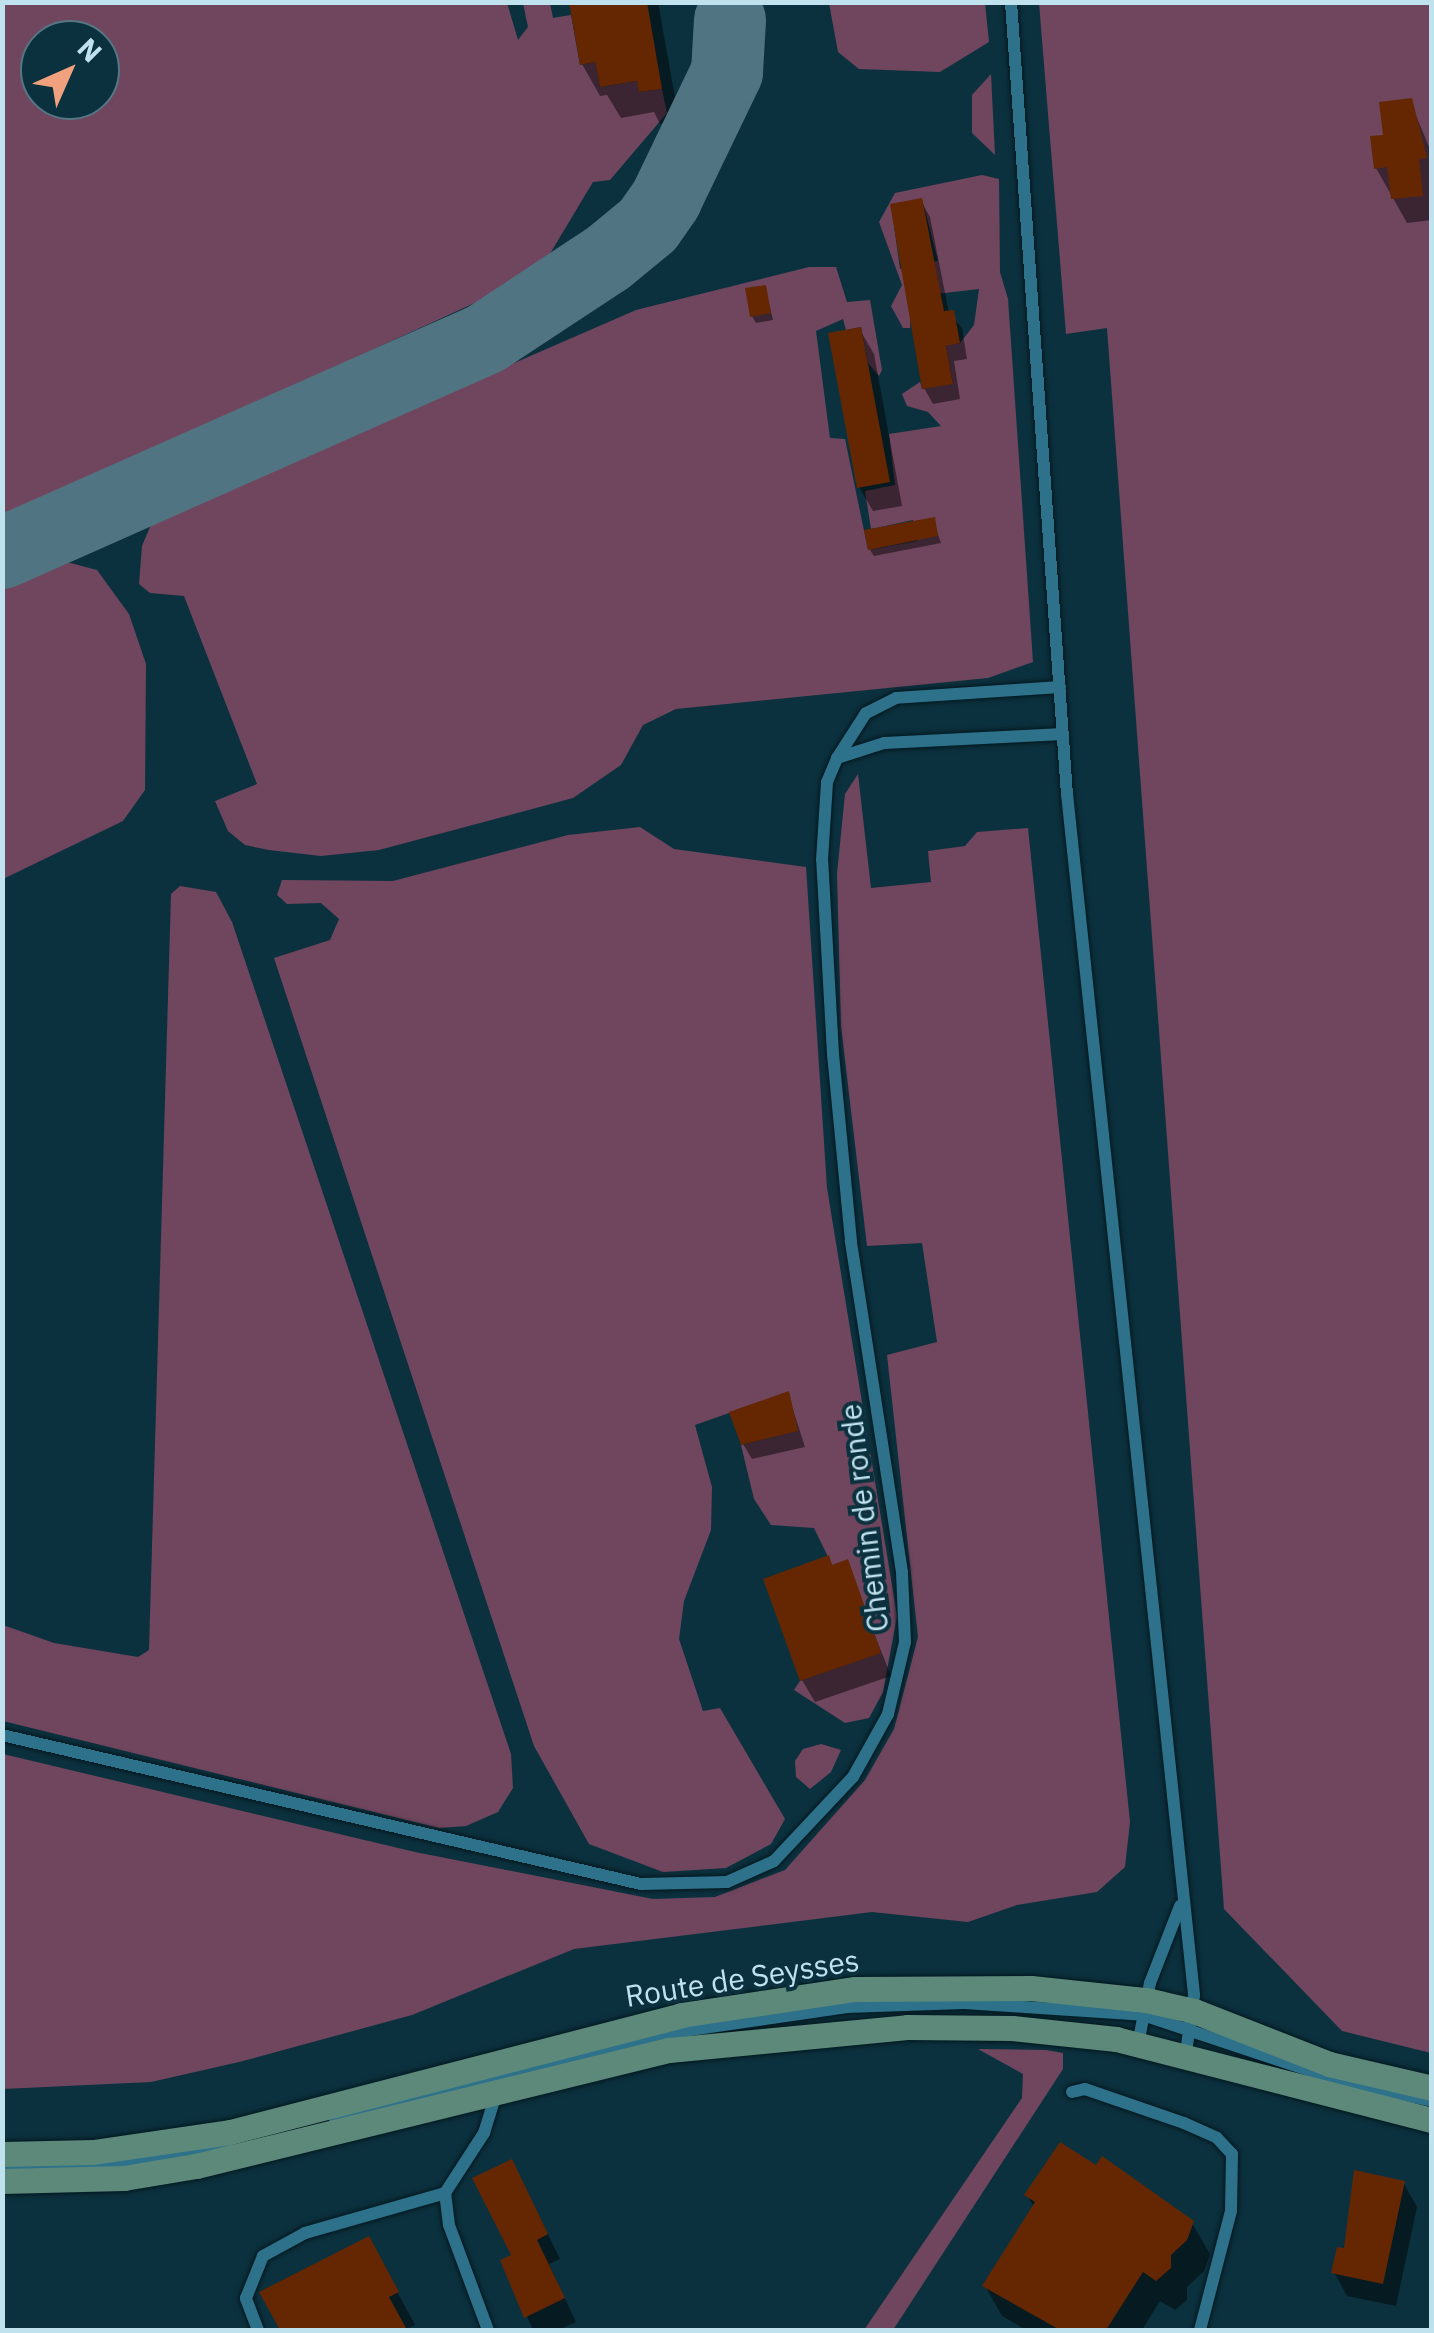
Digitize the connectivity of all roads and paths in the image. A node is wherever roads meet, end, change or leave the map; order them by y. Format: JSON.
{"nodes":[{"id":1,"x":1011,"y":2,"type":"edge"},
{"id":2,"x":1060,"y":687,"type":"junction"},
{"id":3,"x":1063,"y":734,"type":"junction"},
{"id":4,"x":837,"y":758,"type":"junction"},
{"id":5,"x":2,"y":1735,"type":"edge"},
{"id":6,"x":1180,"y":1903,"type":"junction"},
{"id":7,"x":1145,"y":2008,"type":"junction"},
{"id":8,"x":1193,"y":2018,"type":"junction"},
{"id":9,"x":1138,"y":2044,"type":"junction"},
{"id":10,"x":1186,"y":2053,"type":"junction"},
{"id":11,"x":497,"y":2079,"type":"junction"},
{"id":12,"x":1432,"y":2088,"type":"edge"},
{"id":13,"x":1072,"y":2092,"type":"dead end"},
{"id":14,"x":1432,"y":2101,"type":"edge"},
{"id":15,"x":1432,"y":2120,"type":"edge"},
{"id":16,"x":2,"y":2154,"type":"edge"},
{"id":17,"x":2,"y":2166,"type":"edge"},
{"id":18,"x":2,"y":2182,"type":"edge"},
{"id":19,"x":445,"y":2193,"type":"junction"},
{"id":20,"x":258,"y":2330,"type":"edge"},
{"id":21,"x":488,"y":2330,"type":"edge"},
{"id":22,"x":1200,"y":2330,"type":"edge"}],
"edges":[{"from":1,"to":2,"type":"lane"},
{"from":2,"to":3,"type":"lane"},
{"from":2,"to":4,"type":"lane","name":"Chemin de ronde"},
{"from":3,"to":4,"type":"lane"},
{"from":3,"to":6,"type":"lane"},
{"from":4,"to":5,"type":"lane","name":"Chemin de ronde"},
{"from":6,"to":7,"type":"lane"},
{"from":6,"to":8,"type":"lane"},
{"from":7,"to":8,"type":"main road","name":"Route de Seysses"},
{"from":7,"to":9,"type":"lane"},
{"from":7,"to":11,"type":"lane","name":"Route de Seysses"},
{"from":7,"to":11,"type":"main road","name":"Route de Seysses"},
{"from":8,"to":10,"type":"lane"},
{"from":8,"to":12,"type":"main road","name":"Route de Seysses"},
{"from":8,"to":14,"type":"lane","name":"Route de Seysses"},
{"from":9,"to":10,"type":"main road","name":"Route de Seysses"},
{"from":9,"to":11,"type":"main road","name":"Route de Seysses"},
{"from":10,"to":15,"type":"main road","name":"Route de Seysses"},
{"from":11,"to":16,"type":"main road","name":"Route de Seysses"},
{"from":11,"to":17,"type":"lane","name":"Route de Seysses"},
{"from":11,"to":18,"type":"main road","name":"Route de Seysses"},
{"from":11,"to":19,"type":"lane"},
{"from":13,"to":22,"type":"lane"},
{"from":19,"to":20,"type":"lane"},
{"from":19,"to":21,"type":"lane"}]}
